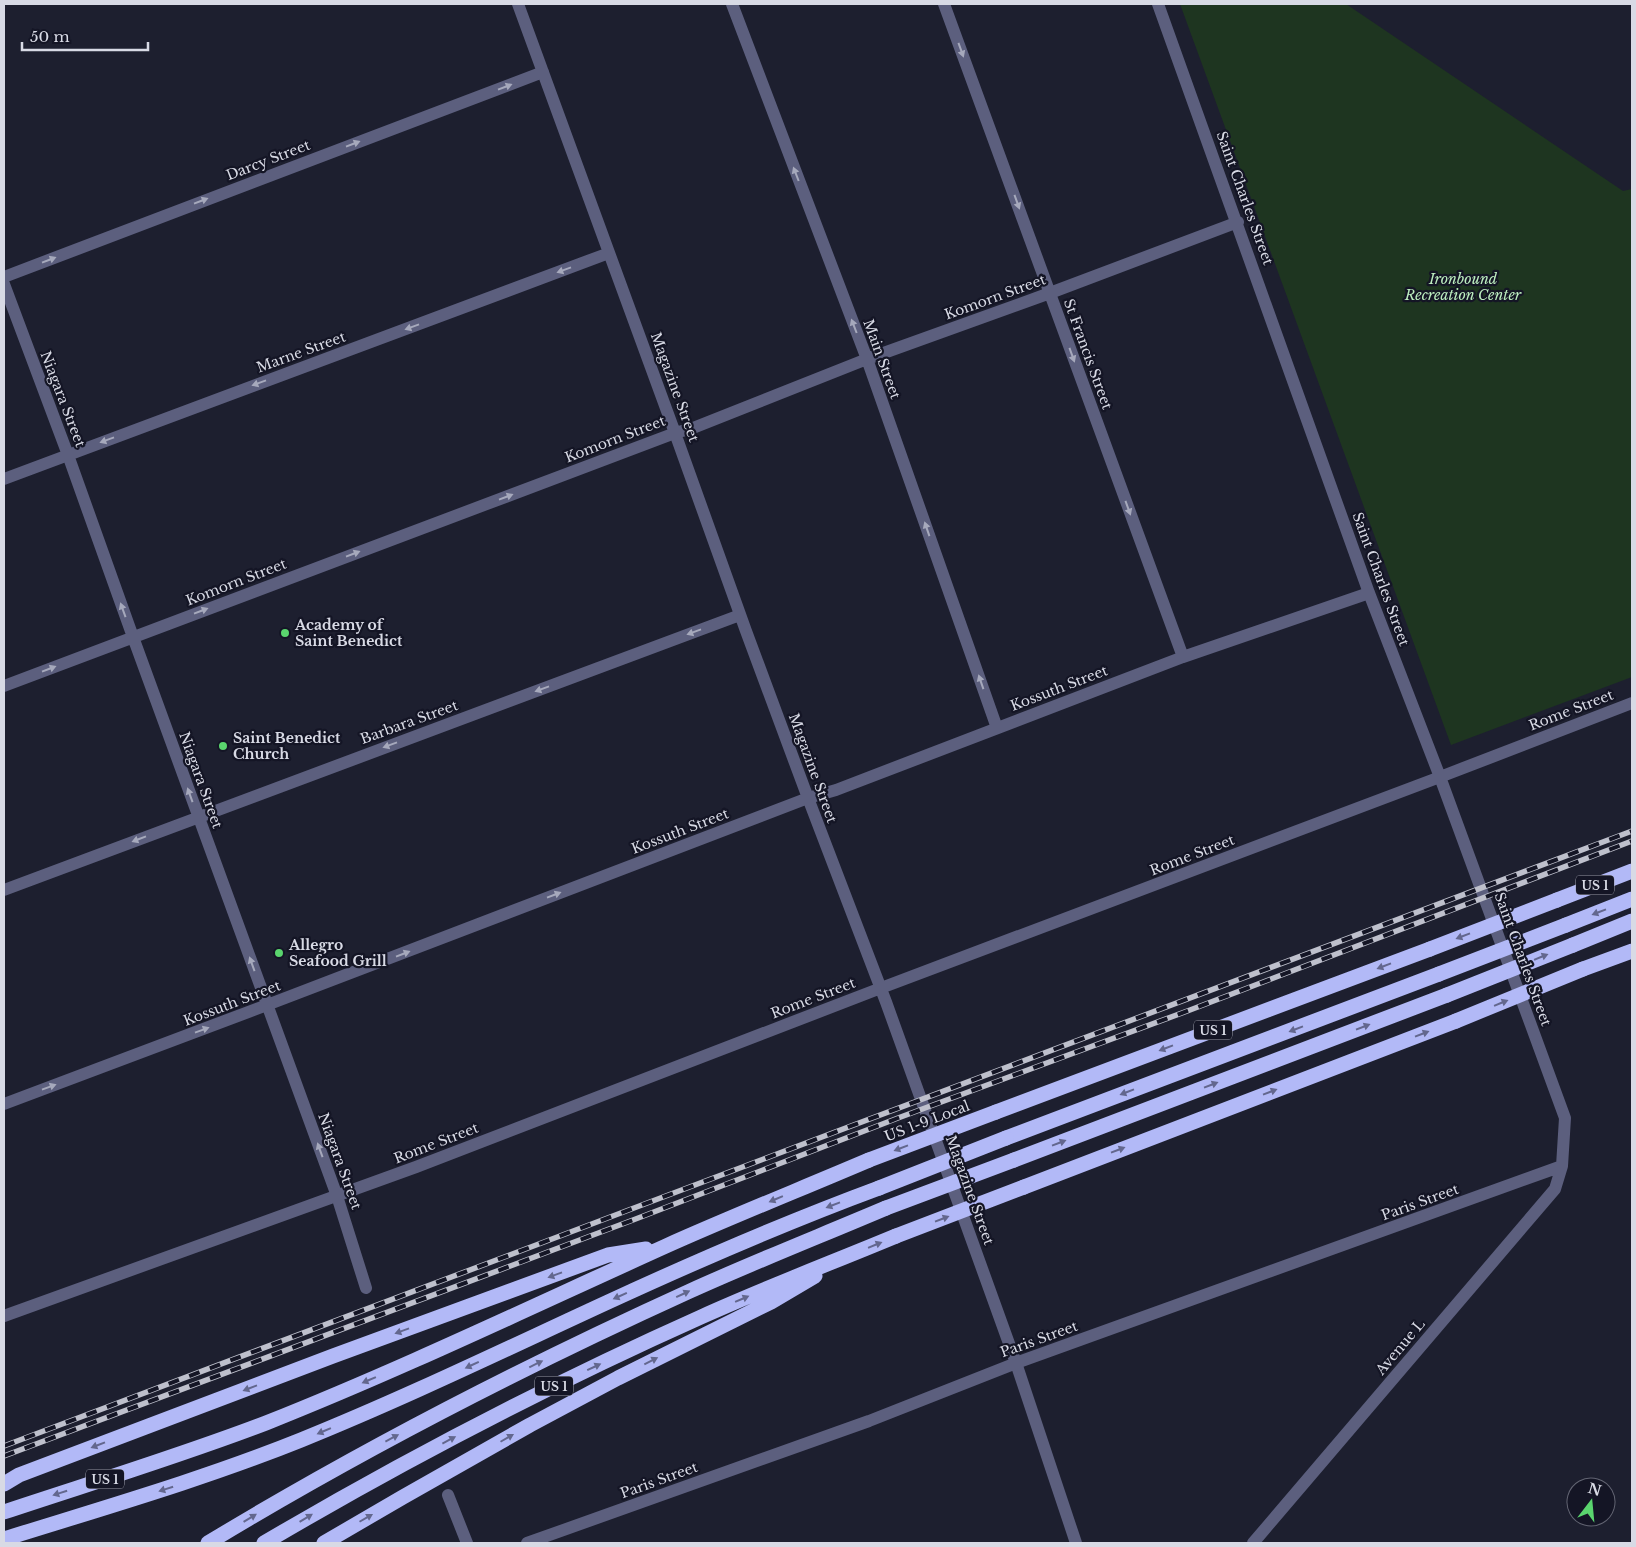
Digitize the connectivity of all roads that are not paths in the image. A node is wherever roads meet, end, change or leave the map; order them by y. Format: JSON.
{"nodes":[{"id":1,"x":518,"y":4,"type":"edge"},
{"id":2,"x":732,"y":4,"type":"edge"},
{"id":3,"x":944,"y":4,"type":"edge"},
{"id":4,"x":1158,"y":4,"type":"edge"},
{"id":5,"x":543,"y":72,"type":"junction"},
{"id":6,"x":1238,"y":222,"type":"junction"},
{"id":7,"x":610,"y":253,"type":"junction"},
{"id":8,"x":4,"y":277,"type":"edge"},
{"id":9,"x":4,"y":284,"type":"edge"},
{"id":10,"x":1050,"y":294,"type":"junction"},
{"id":11,"x":867,"y":359,"type":"junction"},
{"id":12,"x":675,"y":433,"type":"junction"},
{"id":13,"x":68,"y":455,"type":"junction"},
{"id":14,"x":4,"y":479,"type":"edge"},
{"id":15,"x":1369,"y":593,"type":"junction"},
{"id":16,"x":740,"y":615,"type":"junction"},
{"id":17,"x":132,"y":637,"type":"junction"},
{"id":18,"x":1182,"y":657,"type":"junction"},
{"id":19,"x":4,"y":686,"type":"edge"},
{"id":20,"x":1632,"y":703,"type":"edge"},
{"id":21,"x":997,"y":728,"type":"junction"},
{"id":22,"x":1440,"y":777,"type":"junction"},
{"id":23,"x":808,"y":798,"type":"junction"},
{"id":24,"x":198,"y":817,"type":"junction"},
{"id":25,"x":1632,"y":871,"type":"edge"},
{"id":26,"x":4,"y":890,"type":"edge"},
{"id":27,"x":1632,"y":899,"type":"edge"},
{"id":28,"x":1632,"y":921,"type":"edge"},
{"id":29,"x":1632,"y":951,"type":"edge"},
{"id":30,"x":881,"y":988,"type":"junction"},
{"id":31,"x":267,"y":1006,"type":"junction"},
{"id":32,"x":4,"y":1104,"type":"edge"},
{"id":33,"x":1562,"y":1166,"type":"junction"},
{"id":34,"x":337,"y":1196,"type":"junction"},
{"id":35,"x":669,"y":1245,"type":"junction"},
{"id":36,"x":855,"y":1253,"type":"junction"},
{"id":37,"x":366,"y":1288,"type":"dead end"},
{"id":38,"x":4,"y":1316,"type":"edge"},
{"id":39,"x":1016,"y":1363,"type":"junction"},
{"id":40,"x":4,"y":1484,"type":"edge"},
{"id":41,"x":448,"y":1495,"type":"dead end"},
{"id":42,"x":4,"y":1512,"type":"edge"},
{"id":43,"x":4,"y":1540,"type":"edge"},
{"id":44,"x":208,"y":1543,"type":"edge"},
{"id":45,"x":264,"y":1543,"type":"edge"},
{"id":46,"x":324,"y":1543,"type":"edge"},
{"id":47,"x":467,"y":1543,"type":"edge"},
{"id":48,"x":527,"y":1543,"type":"edge"},
{"id":49,"x":1076,"y":1543,"type":"edge"},
{"id":50,"x":1253,"y":1543,"type":"edge"}],
"edges":[{"from":1,"to":5,"type":"street","name":"Magazine Street"},
{"from":11,"to":2,"type":"street","name":"Main Street","one_way":true},
{"from":3,"to":10,"type":"street","name":"St Francis Street","one_way":true},
{"from":4,"to":6,"type":"street","name":"Saint Charles Street"},
{"from":5,"to":7,"type":"street","name":"Magazine Street"},
{"from":8,"to":5,"type":"street","name":"Darcy Street","one_way":true},
{"from":6,"to":10,"type":"street","name":"Komorn Street"},
{"from":6,"to":15,"type":"street","name":"Saint Charles Street"},
{"from":7,"to":12,"type":"street","name":"Magazine Street"},
{"from":7,"to":13,"type":"street","name":"Marne Street","one_way":true},
{"from":9,"to":13,"type":"street","name":"Niagara Street"},
{"from":10,"to":11,"type":"street","name":"Komorn Street"},
{"from":10,"to":18,"type":"street","name":"St Francis Street","one_way":true},
{"from":11,"to":12,"type":"street","name":"Komorn Street"},
{"from":21,"to":11,"type":"street","name":"Main Street","one_way":true},
{"from":12,"to":16,"type":"street","name":"Magazine Street"},
{"from":17,"to":12,"type":"street","name":"Komorn Street","one_way":true},
{"from":13,"to":14,"type":"street","name":"Marne Street"},
{"from":17,"to":13,"type":"street","name":"Niagara Street","one_way":true},
{"from":15,"to":18,"type":"street","name":"Kossuth Street"},
{"from":15,"to":22,"type":"street","name":"Saint Charles Street"},
{"from":16,"to":23,"type":"street","name":"Magazine Street"},
{"from":16,"to":24,"type":"street","name":"Barbara Street","one_way":true},
{"from":19,"to":17,"type":"street","name":"Komorn Street","one_way":true},
{"from":24,"to":17,"type":"street","name":"Niagara Street","one_way":true},
{"from":18,"to":21,"type":"street","name":"Kossuth Street"},
{"from":20,"to":22,"type":"street","name":"Rome Street"},
{"from":21,"to":23,"type":"street","name":"Kossuth Street"},
{"from":22,"to":30,"type":"street","name":"Rome Street"},
{"from":22,"to":33,"type":"street","name":"Saint Charles Street"},
{"from":23,"to":30,"type":"street","name":"Magazine Street"},
{"from":31,"to":23,"type":"street","name":"Kossuth Street","one_way":true},
{"from":24,"to":26,"type":"street","name":"Barbara Street","one_way":true},
{"from":31,"to":24,"type":"street","name":"Niagara Street","one_way":true},
{"from":25,"to":35,"type":"highway","name":"US 1-9 Local","number":"US 1","one_way":true,"bridge":true},
{"from":27,"to":43,"type":"highway","one_way":true,"bridge":true},
{"from":44,"to":28,"type":"highway","one_way":true,"bridge":true},
{"from":36,"to":29,"type":"highway","number":"US 1","one_way":true,"bridge":true},
{"from":30,"to":34,"type":"street","name":"Rome Street"},
{"from":30,"to":39,"type":"street","name":"Magazine Street"},
{"from":32,"to":31,"type":"street","name":"Kossuth Street","one_way":true},
{"from":34,"to":31,"type":"street","name":"Niagara Street","one_way":true},
{"from":33,"to":39,"type":"street","name":"Paris Street"},
{"from":33,"to":50,"type":"street","name":"Avenue L"},
{"from":34,"to":37,"type":"street","name":"Niagara Street"},
{"from":34,"to":38,"type":"street","name":"Rome Street"},
{"from":35,"to":40,"type":"highway","one_way":true},
{"from":35,"to":42,"type":"highway","number":"US 1","one_way":true},
{"from":45,"to":36,"type":"highway","number":"US 1","one_way":true},
{"from":46,"to":36,"type":"highway","one_way":true},
{"from":39,"to":48,"type":"street","name":"Paris Street"},
{"from":39,"to":49,"type":"street","name":"Magazine Street"},
{"from":41,"to":47,"type":"street"}]}
